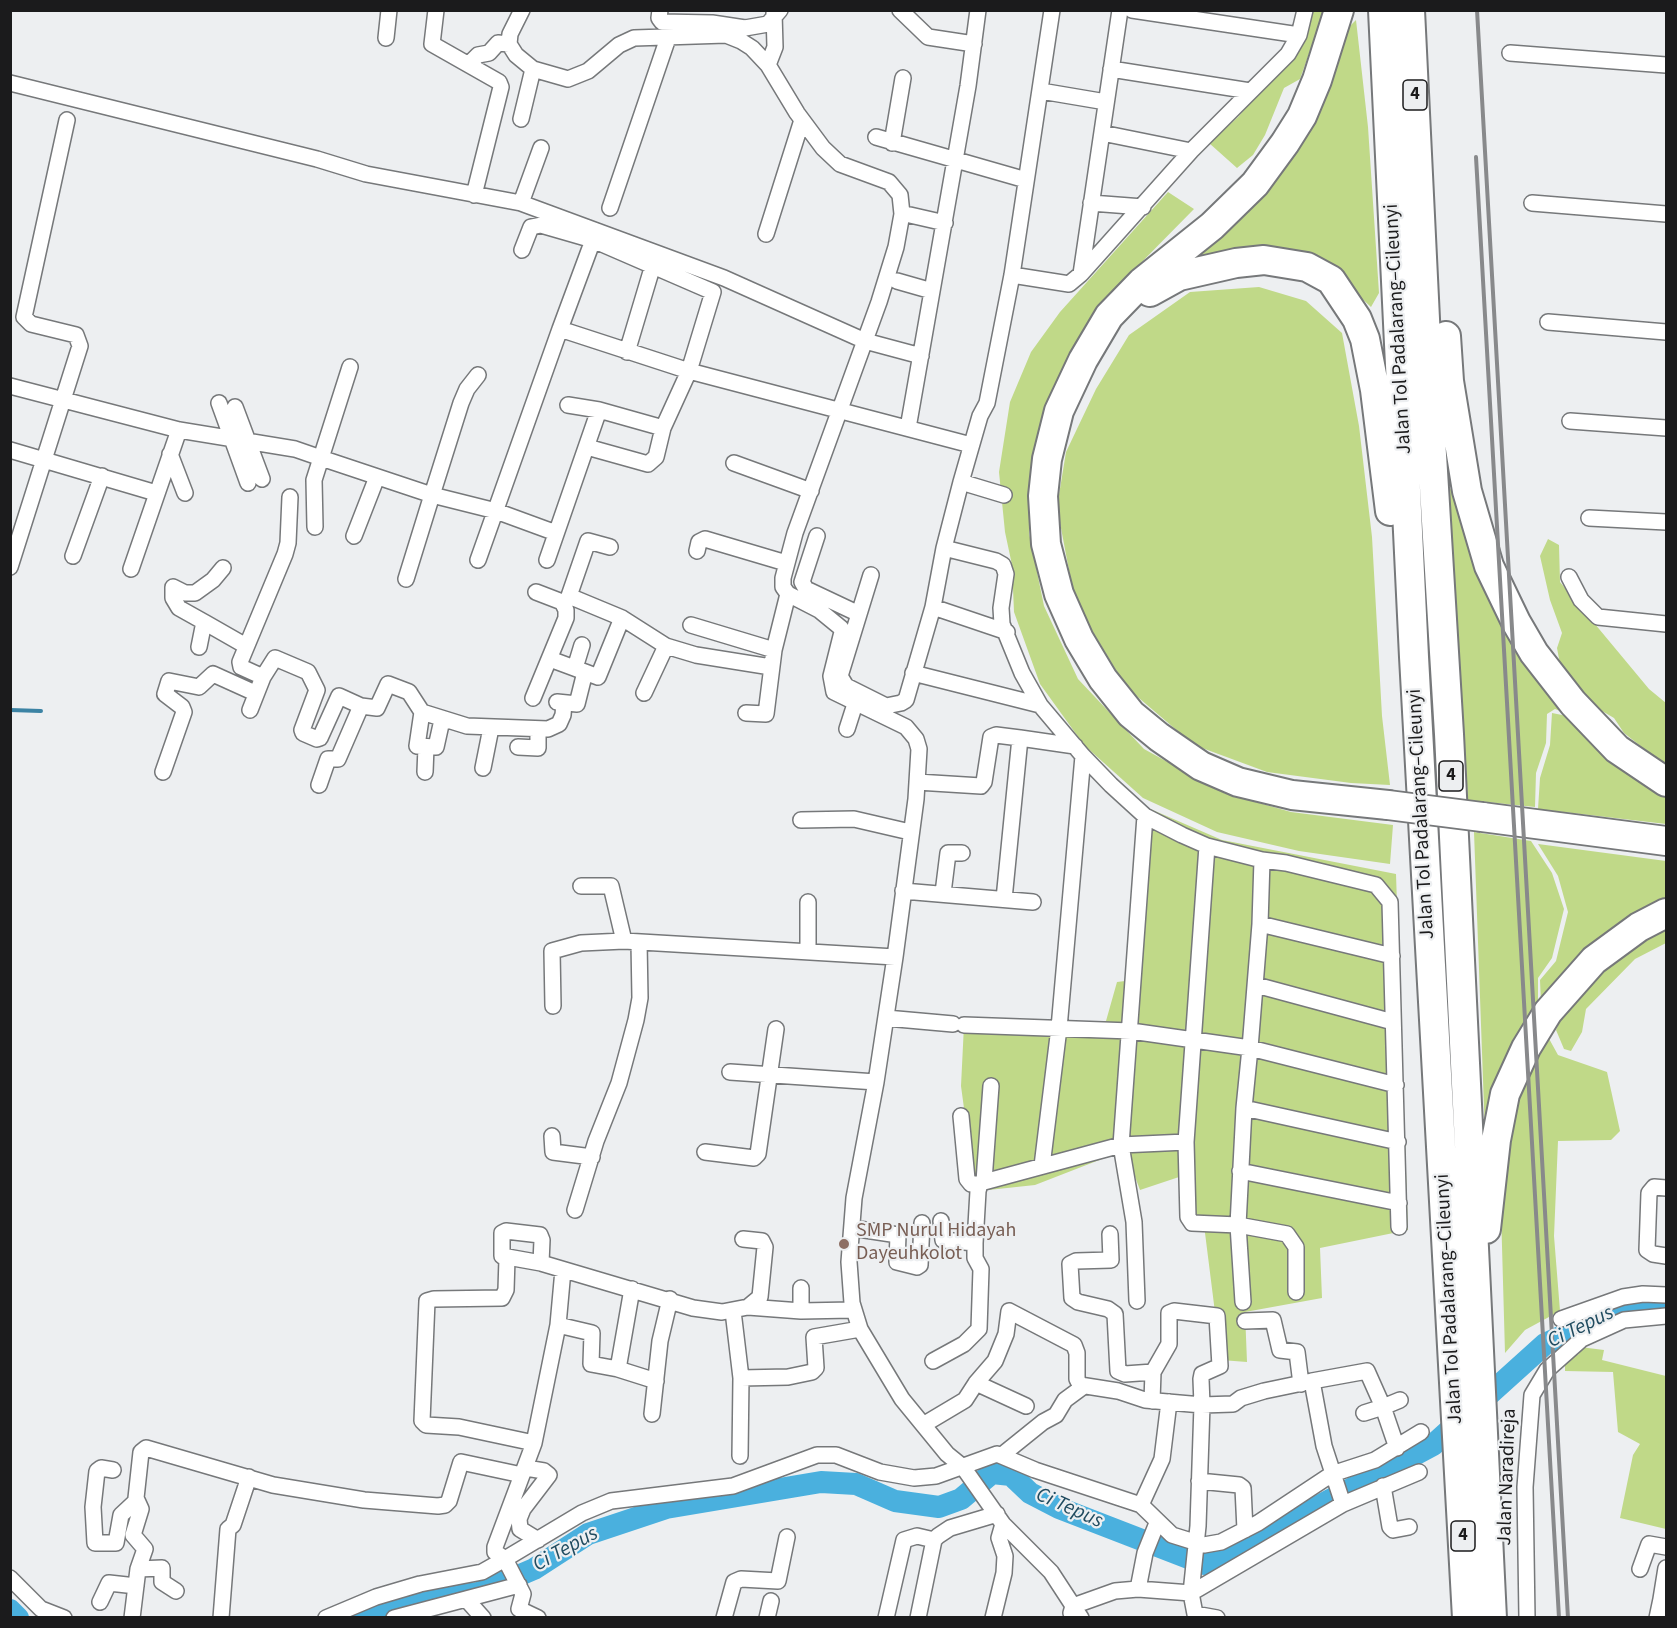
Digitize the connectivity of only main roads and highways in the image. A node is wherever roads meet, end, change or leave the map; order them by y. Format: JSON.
{"nodes":[{"id":1,"x":1339,"y":10,"type":"edge"},
{"id":2,"x":1383,"y":10,"type":"edge"},
{"id":3,"x":1410,"y":10,"type":"edge"},
{"id":4,"x":1420,"y":180,"type":"junction"},
{"id":5,"x":1093,"y":344,"type":"junction"},
{"id":6,"x":1414,"y":657,"type":"junction"},
{"id":7,"x":1666,"y":782,"type":"edge"},
{"id":8,"x":1666,"y":841,"type":"edge"},
{"id":9,"x":1666,"y":913,"type":"edge"},
{"id":10,"x":1486,"y":1369,"type":"junction"},
{"id":11,"x":1479,"y":1454,"type":"junction"},
{"id":12,"x":1484,"y":1615,"type":"edge"}],
"edges":[{"from":1,"to":5,"type":"highway"},
{"from":2,"to":6,"type":"highway","name":"Jalan Tol Padalarang–Cileunyi","number":"4"},
{"from":3,"to":4,"type":"highway","name":"Jalan Tol Padalarang–Cileunyi","number":"4"},
{"from":4,"to":7,"type":"highway"},
{"from":4,"to":10,"type":"highway","name":"Jalan Tol Padalarang–Cileunyi","number":"4"},
{"from":5,"to":6,"type":"highway"},
{"from":5,"to":8,"type":"highway","bridge":true},
{"from":6,"to":11,"type":"highway","name":"Jalan Tol Padalarang–Cileunyi","number":"4"},
{"from":9,"to":10,"type":"highway"},
{"from":10,"to":11,"type":"highway","name":"Jalan Tol Padalarang–Cileunyi","number":"4"},
{"from":11,"to":12,"type":"highway","name":"Jalan Tol Padalarang–Cileunyi","number":"4"},
{"from":11,"to":12,"type":"highway"}]}
